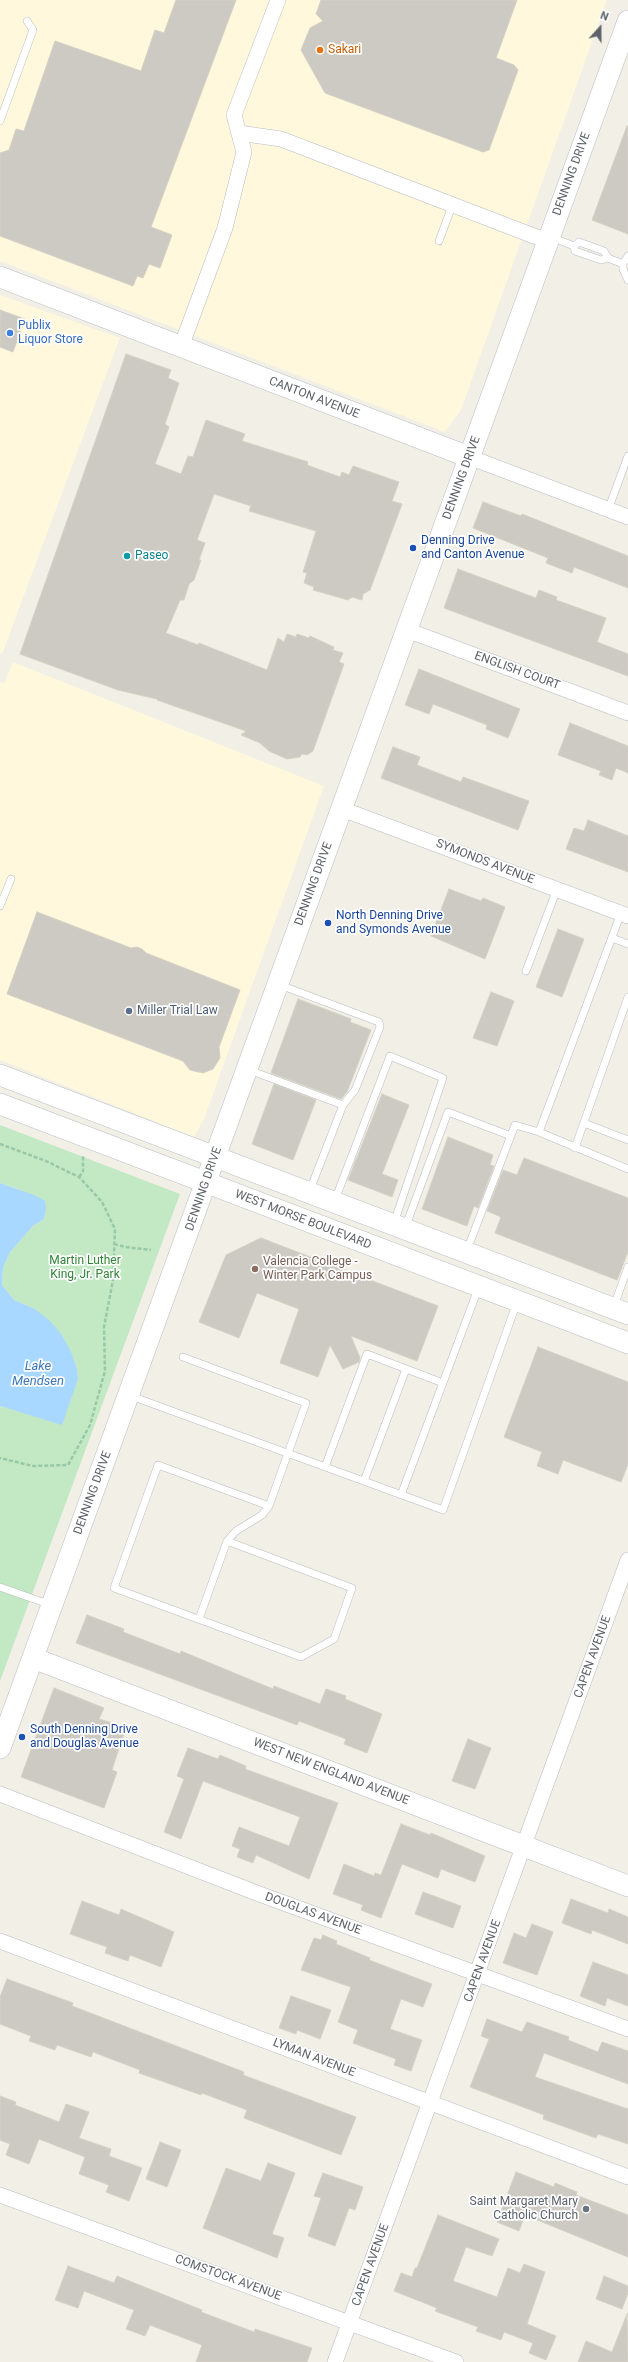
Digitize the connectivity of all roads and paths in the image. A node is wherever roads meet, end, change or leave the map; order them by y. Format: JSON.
{"nodes":[{"id":1,"x":278,"y":0,"type":"edge"},
{"id":2,"x":27,"y":21,"type":"dead end"},
{"id":3,"x":628,"y":21,"type":"edge"},
{"id":4,"x":622,"y":58,"type":"edge"},
{"id":5,"x":0,"y":121,"type":"edge"},
{"id":6,"x":239,"y":133,"type":"junction"},
{"id":7,"x":452,"y":206,"type":"junction"},
{"id":8,"x":548,"y":239,"type":"junction"},
{"id":9,"x":439,"y":241,"type":"dead end"},
{"id":10,"x":628,"y":256,"type":"edge"},
{"id":11,"x":623,"y":264,"type":"junction"},
{"id":12,"x":0,"y":277,"type":"edge"},
{"id":13,"x":628,"y":280,"type":"edge"},
{"id":14,"x":181,"y":347,"type":"junction"},
{"id":15,"x":628,"y":456,"type":"edge"},
{"id":16,"x":469,"y":457,"type":"junction"},
{"id":17,"x":608,"y":510,"type":"junction"},
{"id":18,"x":628,"y":518,"type":"edge"},
{"id":19,"x":407,"y":630,"type":"junction"},
{"id":20,"x":628,"y":713,"type":"edge"},
{"id":21,"x":342,"y":809,"type":"junction"},
{"id":22,"x":10,"y":879,"type":"dead end"},
{"id":23,"x":557,"y":889,"type":"junction"},
{"id":24,"x":0,"y":906,"type":"edge"},
{"id":25,"x":625,"y":915,"type":"edge"},
{"id":26,"x":612,"y":938,"type":"junction"},
{"id":27,"x":628,"y":944,"type":"edge"},
{"id":28,"x":526,"y":971,"type":"dead end"},
{"id":29,"x":278,"y":985,"type":"junction"},
{"id":30,"x":628,"y":997,"type":"edge"},
{"id":31,"x":248,"y":1069,"type":"junction"},
{"id":32,"x":0,"y":1075,"type":"edge"},
{"id":33,"x":0,"y":1104,"type":"edge"},
{"id":34,"x":343,"y":1105,"type":"junction"},
{"id":35,"x":584,"y":1123,"type":"junction"},
{"id":36,"x":539,"y":1132,"type":"junction"},
{"id":37,"x":511,"y":1136,"type":"junction"},
{"id":38,"x":628,"y":1140,"type":"edge"},
{"id":39,"x":0,"y":1144,"type":"edge"},
{"id":40,"x":84,"y":1148,"type":"dead end"},
{"id":41,"x":575,"y":1148,"type":"junction"},
{"id":42,"x":216,"y":1157,"type":"junction"},
{"id":43,"x":628,"y":1169,"type":"edge"},
{"id":44,"x":79,"y":1177,"type":"junction"},
{"id":45,"x":206,"y":1182,"type":"junction"},
{"id":46,"x":309,"y":1192,"type":"junction"},
{"id":47,"x":334,"y":1202,"type":"junction"},
{"id":48,"x":399,"y":1227,"type":"junction"},
{"id":49,"x":114,"y":1244,"type":"junction"},
{"id":50,"x":151,"y":1250,"type":"dead end"},
{"id":51,"x":466,"y":1252,"type":"junction"},
{"id":52,"x":628,"y":1267,"type":"edge"},
{"id":53,"x":479,"y":1286,"type":"junction"},
{"id":54,"x":518,"y":1301,"type":"junction"},
{"id":55,"x":621,"y":1311,"type":"edge"},
{"id":56,"x":628,"y":1343,"type":"edge"},
{"id":57,"x":183,"y":1357,"type":"dead end"},
{"id":58,"x":406,"y":1369,"type":"junction"},
{"id":59,"x":443,"y":1383,"type":"junction"},
{"id":60,"x":129,"y":1395,"type":"junction"},
{"id":61,"x":288,"y":1453,"type":"junction"},
{"id":62,"x":0,"y":1458,"type":"edge"},
{"id":63,"x":325,"y":1467,"type":"junction"},
{"id":64,"x":364,"y":1481,"type":"junction"},
{"id":65,"x":402,"y":1495,"type":"junction"},
{"id":66,"x":269,"y":1506,"type":"junction"},
{"id":67,"x":227,"y":1541,"type":"junction"},
{"id":68,"x":628,"y":1560,"type":"edge"},
{"id":69,"x":0,"y":1588,"type":"edge"},
{"id":70,"x":52,"y":1606,"type":"junction"},
{"id":71,"x":199,"y":1619,"type":"junction"},
{"id":72,"x":33,"y":1658,"type":"junction"},
{"id":73,"x":0,"y":1748,"type":"edge"},
{"id":74,"x":0,"y":1794,"type":"edge"},
{"id":75,"x":524,"y":1847,"type":"junction"},
{"id":76,"x":628,"y":1886,"type":"edge"},
{"id":77,"x":0,"y":1941,"type":"edge"},
{"id":78,"x":478,"y":1974,"type":"junction"},
{"id":79,"x":628,"y":2029,"type":"edge"},
{"id":80,"x":431,"y":2102,"type":"junction"},
{"id":81,"x":628,"y":2177,"type":"edge"},
{"id":82,"x":0,"y":2195,"type":"edge"},
{"id":83,"x":350,"y":2322,"type":"junction"},
{"id":84,"x":335,"y":2362,"type":"edge"},
{"id":85,"x":456,"y":2362,"type":"edge"}],
"edges":[{"from":1,"to":6,"type":"street"},
{"from":2,"to":5,"type":"lane"},
{"from":3,"to":4,"type":"street","name":"DENNING DRIVE"},
{"from":4,"to":8,"type":"street","name":"DENNING DRIVE"},
{"from":6,"to":7,"type":"street"},
{"from":6,"to":14,"type":"street"},
{"from":7,"to":8,"type":"street"},
{"from":7,"to":9,"type":"lane"},
{"from":8,"to":11,"type":"lane"},
{"from":8,"to":16,"type":"street","name":"DENNING DRIVE"},
{"from":10,"to":11,"type":"lane"},
{"from":11,"to":13,"type":"lane"},
{"from":12,"to":14,"type":"street","name":"CANTON AVENUE"},
{"from":14,"to":16,"type":"street","name":"CANTON AVENUE"},
{"from":15,"to":17,"type":"lane"},
{"from":16,"to":17,"type":"street","name":"CANTON AVENUE"},
{"from":16,"to":19,"type":"street","name":"DENNING DRIVE"},
{"from":17,"to":18,"type":"street","name":"CANTON AVENUE"},
{"from":19,"to":20,"type":"street","name":"ENGLISH COURT"},
{"from":19,"to":21,"type":"street","name":"DENNING DRIVE"},
{"from":21,"to":23,"type":"street","name":"SYMONDS AVENUE"},
{"from":21,"to":29,"type":"street","name":"DENNING DRIVE"},
{"from":22,"to":24,"type":"lane"},
{"from":23,"to":25,"type":"street","name":"SYMONDS AVENUE"},
{"from":23,"to":28,"type":"lane"},
{"from":25,"to":26,"type":"lane"},
{"from":26,"to":27,"type":"lane"},
{"from":26,"to":36,"type":"lane"},
{"from":29,"to":31,"type":"street","name":"DENNING DRIVE"},
{"from":29,"to":34,"type":"lane"},
{"from":30,"to":35,"type":"lane"},
{"from":31,"to":34,"type":"lane"},
{"from":31,"to":42,"type":"street","name":"DENNING DRIVE"},
{"from":32,"to":42,"type":"street"},
{"from":33,"to":45,"type":"street","name":"WEST MORSE BOULEVARD"},
{"from":34,"to":46,"type":"lane"},
{"from":35,"to":38,"type":"lane"},
{"from":35,"to":41,"type":"lane"},
{"from":36,"to":37,"type":"lane"},
{"from":36,"to":41,"type":"lane"},
{"from":37,"to":48,"type":"lane"},
{"from":37,"to":51,"type":"lane"},
{"from":39,"to":44,"type":"path"},
{"from":40,"to":44,"type":"path"},
{"from":41,"to":43,"type":"lane"},
{"from":42,"to":45,"type":"street","name":"DENNING DRIVE"},
{"from":42,"to":46,"type":"street"},
{"from":44,"to":49,"type":"path"},
{"from":45,"to":53,"type":"street","name":"WEST MORSE BOULEVARD"},
{"from":45,"to":60,"type":"street","name":"DENNING DRIVE"},
{"from":46,"to":47,"type":"street"},
{"from":47,"to":48,"type":"street"},
{"from":47,"to":48,"type":"lane"},
{"from":48,"to":51,"type":"street"},
{"from":49,"to":50,"type":"path"},
{"from":49,"to":62,"type":"path"},
{"from":51,"to":55,"type":"street"},
{"from":52,"to":55,"type":"lane"},
{"from":53,"to":54,"type":"street","name":"WEST MORSE BOULEVARD"},
{"from":53,"to":59,"type":"lane"},
{"from":54,"to":56,"type":"street","name":"WEST MORSE BOULEVARD"},
{"from":54,"to":65,"type":"lane"},
{"from":57,"to":61,"type":"lane"},
{"from":58,"to":59,"type":"lane"},
{"from":58,"to":63,"type":"lane"},
{"from":58,"to":64,"type":"lane"},
{"from":59,"to":65,"type":"lane"},
{"from":60,"to":61,"type":"lane"},
{"from":60,"to":70,"type":"street","name":"DENNING DRIVE"},
{"from":61,"to":63,"type":"lane"},
{"from":61,"to":66,"type":"lane"},
{"from":63,"to":64,"type":"lane"},
{"from":64,"to":65,"type":"lane"},
{"from":66,"to":67,"type":"lane"},
{"from":66,"to":71,"type":"lane"},
{"from":67,"to":71,"type":"lane"},
{"from":67,"to":71,"type":"lane"},
{"from":68,"to":75,"type":"street","name":"CAPEN AVENUE"},
{"from":69,"to":70,"type":"lane"},
{"from":70,"to":72,"type":"street","name":"DENNING DRIVE"},
{"from":72,"to":73,"type":"street","name":"DENNING DRIVE"},
{"from":72,"to":75,"type":"street","name":"WEST NEW ENGLAND AVENUE"},
{"from":74,"to":78,"type":"street","name":"DOUGLAS AVENUE"},
{"from":75,"to":76,"type":"street","name":"WEST NEW ENGLAND AVENUE"},
{"from":75,"to":78,"type":"street","name":"CAPEN AVENUE"},
{"from":77,"to":80,"type":"street","name":"LYMAN AVENUE"},
{"from":78,"to":79,"type":"street","name":"DOUGLAS AVENUE"},
{"from":78,"to":80,"type":"street","name":"CAPEN AVENUE"},
{"from":80,"to":81,"type":"street","name":"LYMAN AVENUE"},
{"from":80,"to":83,"type":"street","name":"CAPEN AVENUE"},
{"from":82,"to":83,"type":"street","name":"COMSTOCK AVENUE"},
{"from":83,"to":84,"type":"street","name":"CAPEN AVENUE"},
{"from":83,"to":85,"type":"street","name":"COMSTOCK AVENUE"}]}
